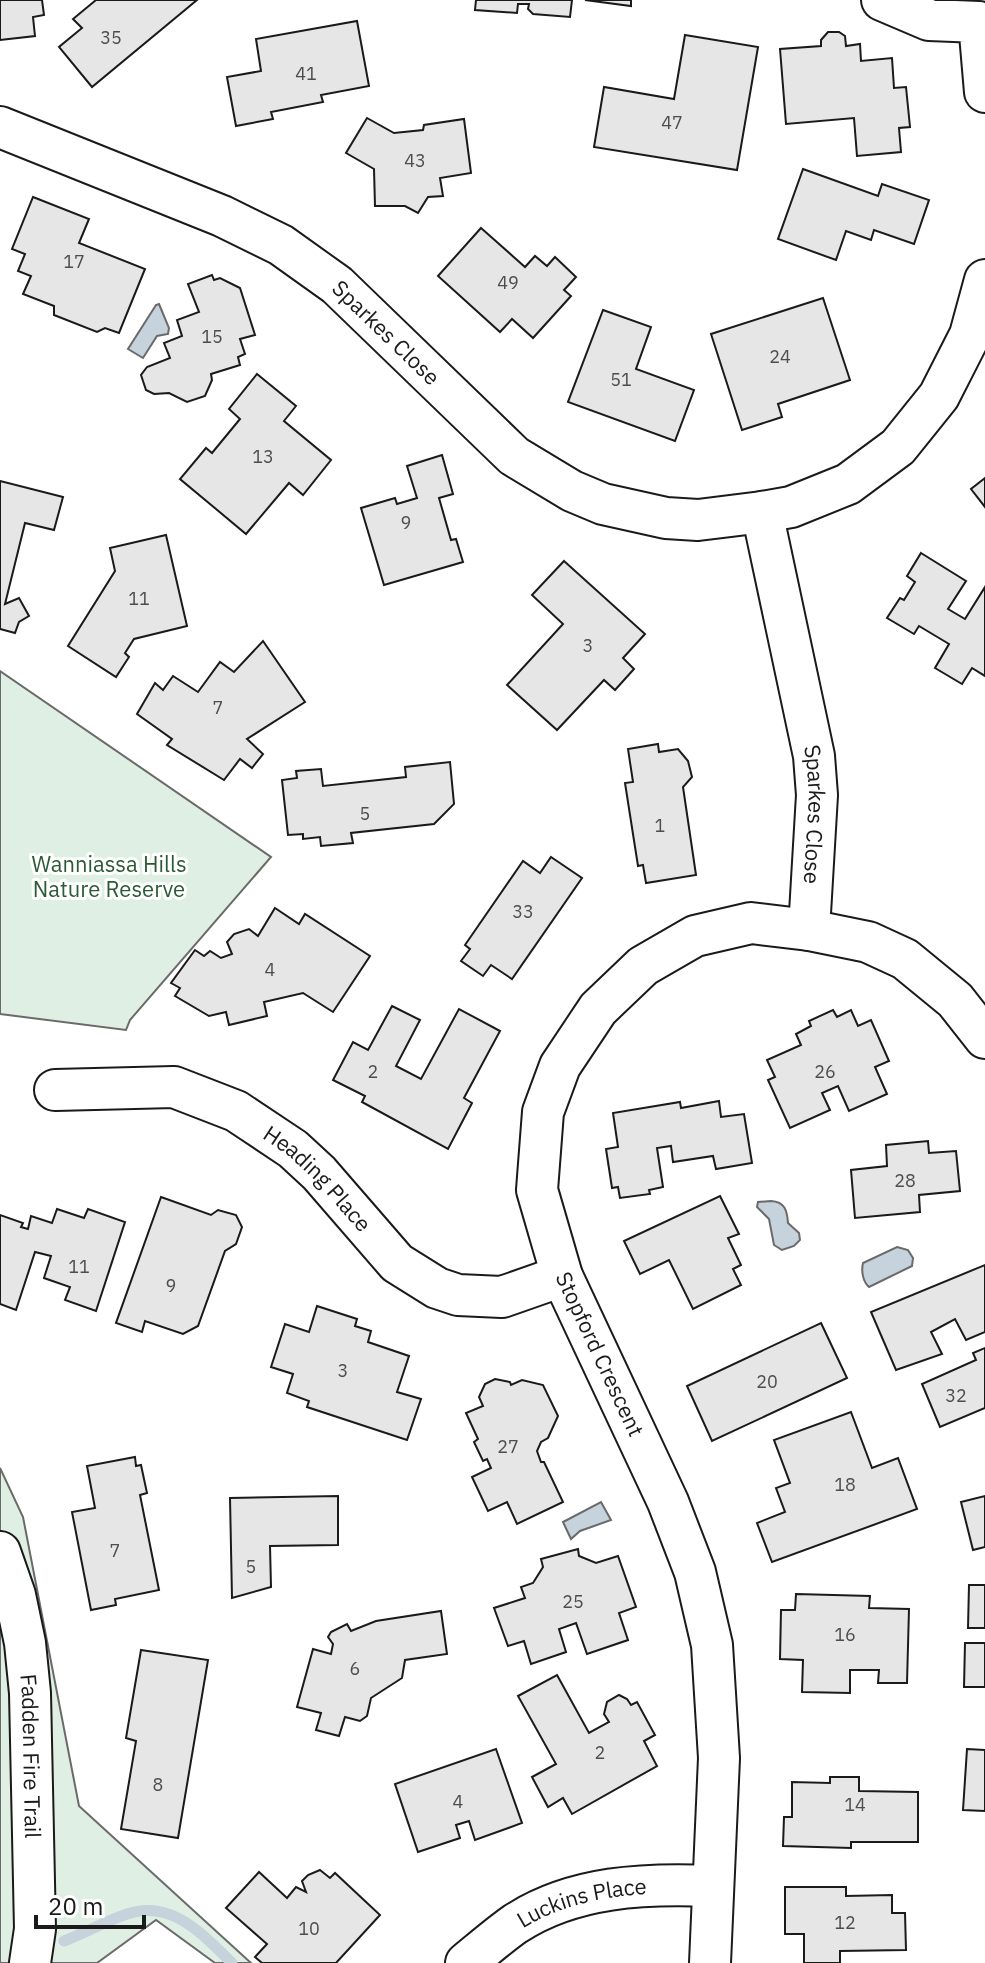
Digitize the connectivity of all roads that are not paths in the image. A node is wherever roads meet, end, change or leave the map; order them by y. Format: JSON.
{"nodes":[{"id":1,"x":882,"y":0,"type":"edge"},
{"id":2,"x":985,"y":92,"type":"edge"},
{"id":3,"x":0,"y":127,"type":"edge"},
{"id":4,"x":985,"y":280,"type":"edge"},
{"id":5,"x":762,"y":512,"type":"junction"},
{"id":6,"x":809,"y":930,"type":"junction"},
{"id":7,"x":985,"y":1038,"type":"edge"},
{"id":8,"x":55,"y":1090,"type":"dead end"},
{"id":9,"x":562,"y":1276,"type":"junction"},
{"id":10,"x":0,"y":1552,"type":"edge"},
{"id":11,"x":713,"y":1886,"type":"junction"},
{"id":12,"x":30,"y":1963,"type":"edge"},
{"id":13,"x":466,"y":1963,"type":"edge"},
{"id":14,"x":710,"y":1963,"type":"edge"}],
"edges":[{"from":1,"to":2,"type":"street"},
{"from":3,"to":5,"type":"street","name":"Sparkes Close"},
{"from":4,"to":5,"type":"street","name":"Sparkes Close"},
{"from":5,"to":6,"type":"street","name":"Sparkes Close"},
{"from":6,"to":7,"type":"street","name":"Stopford Crescent"},
{"from":6,"to":9,"type":"street","name":"Stopford Crescent"},
{"from":8,"to":9,"type":"street","name":"Heading Place"},
{"from":9,"to":11,"type":"street","name":"Stopford Crescent"},
{"from":10,"to":12,"type":"street","name":"Fadden Fire Trail"},
{"from":11,"to":13,"type":"street","name":"Luckins Place"},
{"from":11,"to":14,"type":"street","name":"Stopford Crescent"}]}
